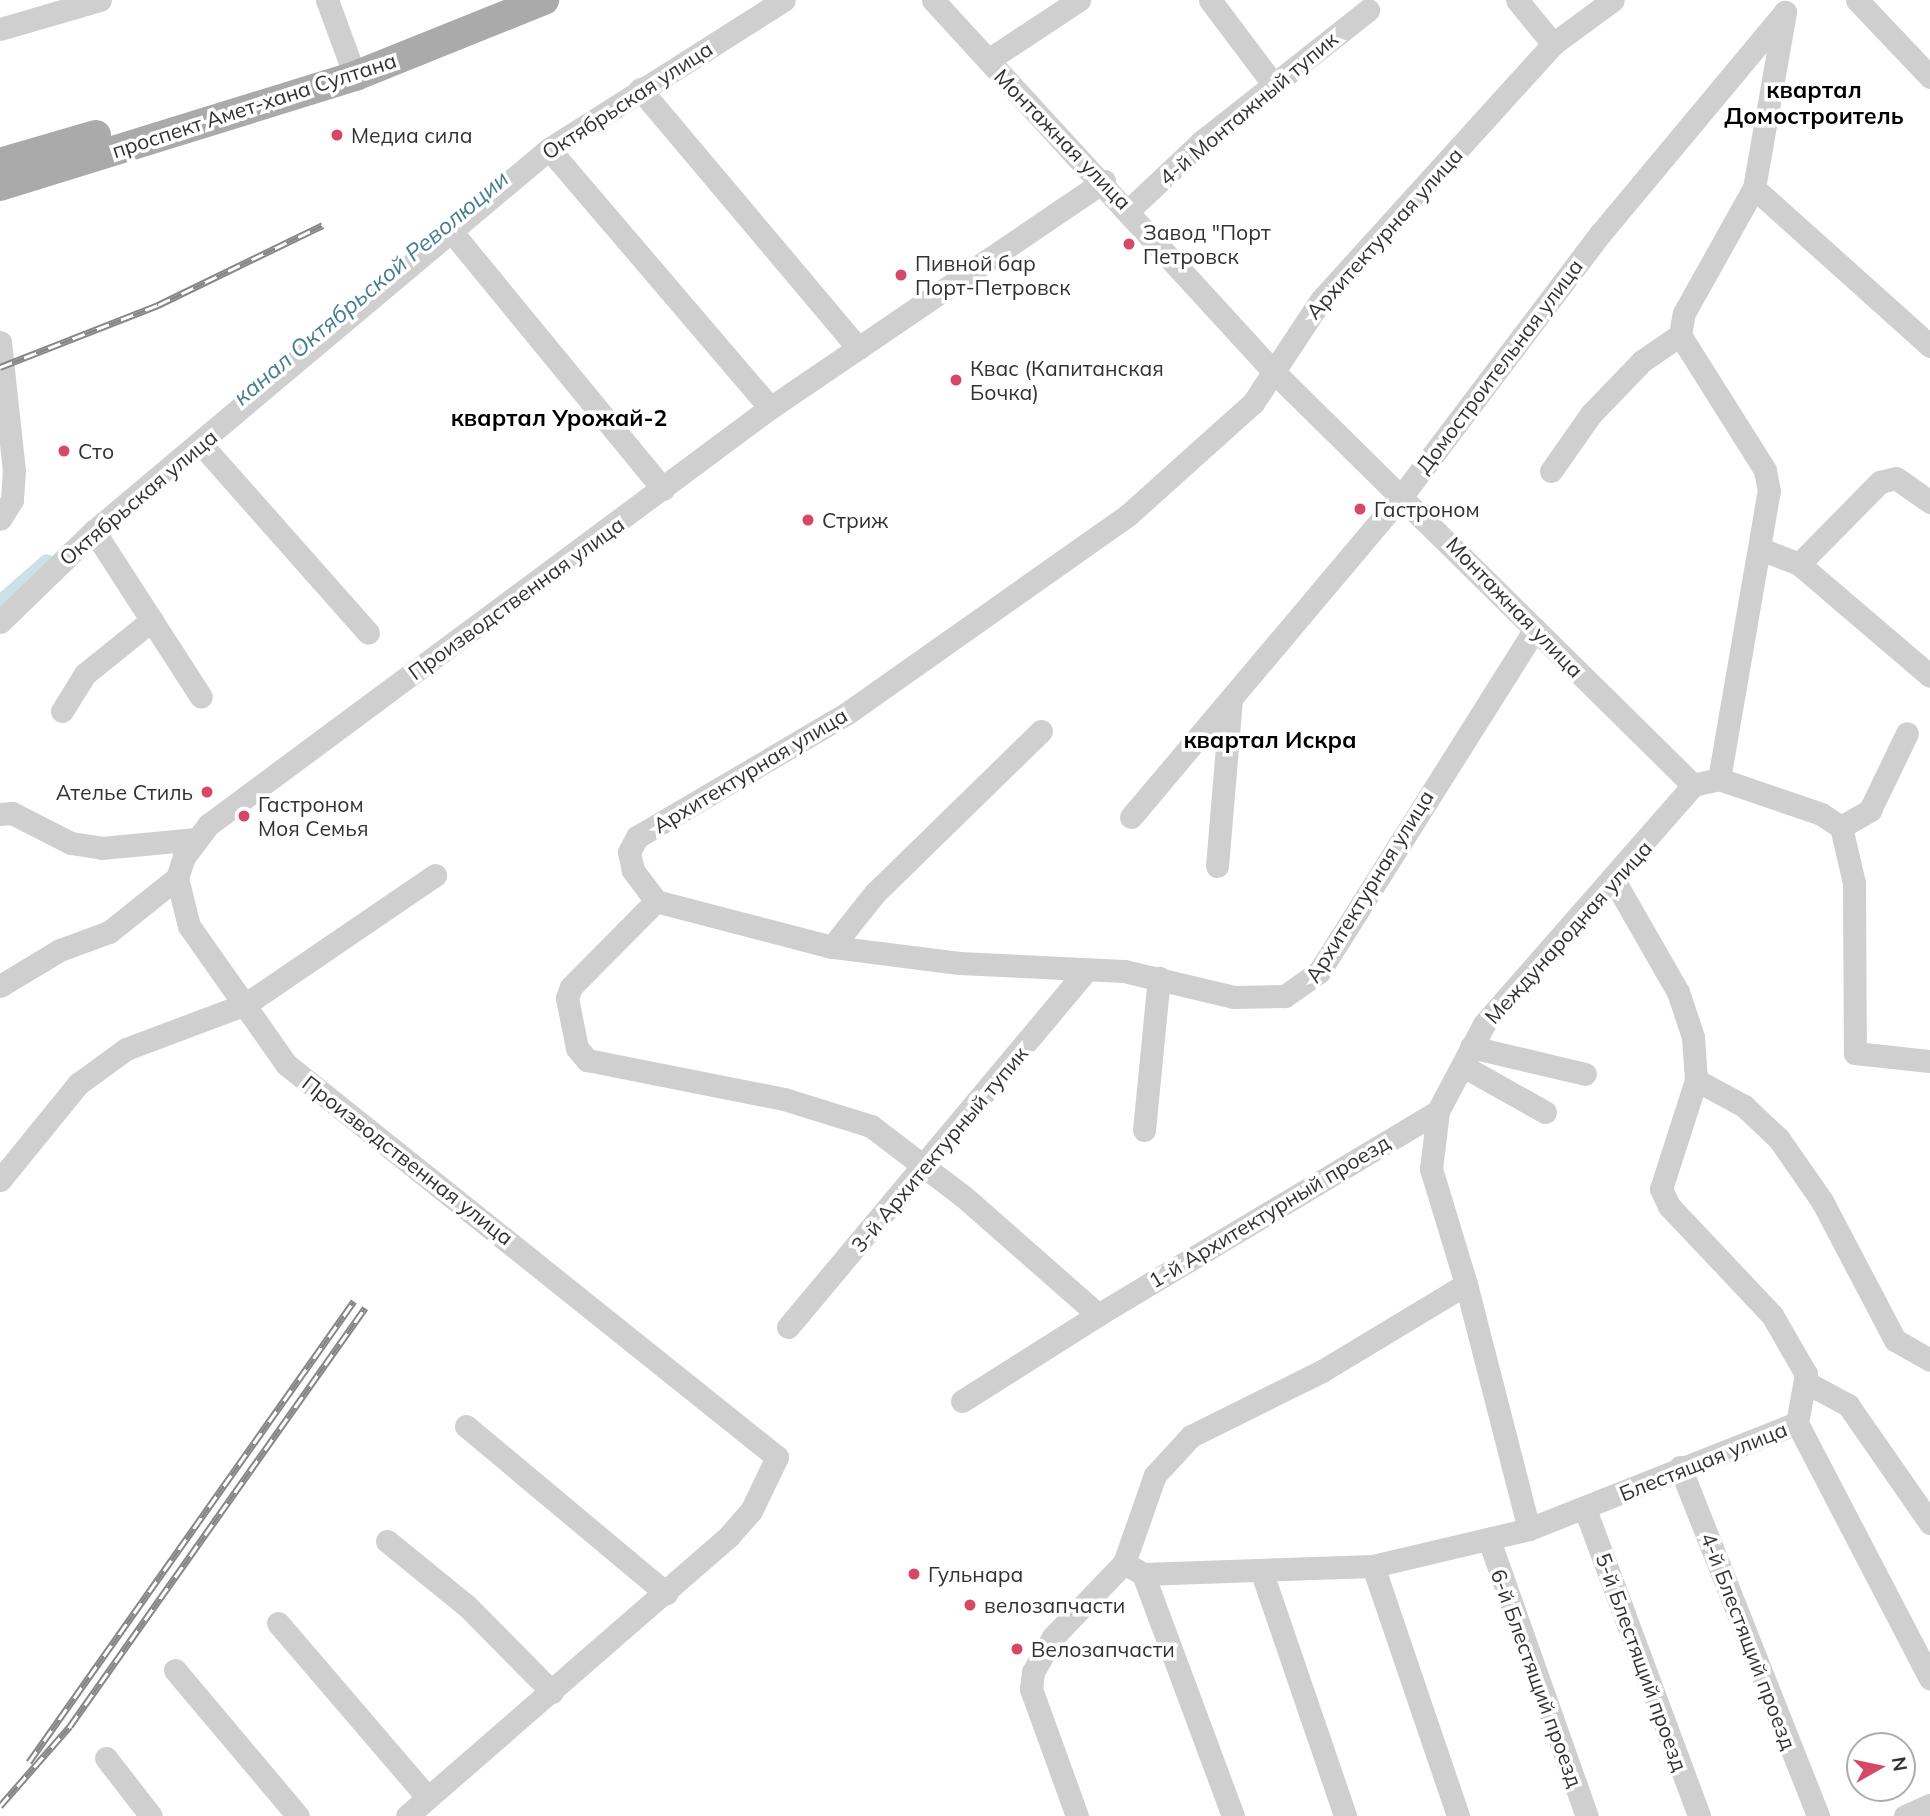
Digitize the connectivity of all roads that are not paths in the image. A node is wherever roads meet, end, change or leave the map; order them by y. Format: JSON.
{"nodes":[{"id":1,"x":100,"y":0,"type":"edge"},
{"id":2,"x":327,"y":0,"type":"edge"},
{"id":3,"x":497,"y":0,"type":"edge"},
{"id":4,"x":544,"y":0,"type":"edge"},
{"id":5,"x":783,"y":0,"type":"edge"},
{"id":6,"x":933,"y":0,"type":"edge"},
{"id":7,"x":1079,"y":0,"type":"edge"},
{"id":8,"x":1210,"y":0,"type":"edge"},
{"id":9,"x":1517,"y":0,"type":"edge"},
{"id":10,"x":1613,"y":0,"type":"edge"},
{"id":11,"x":1857,"y":0,"type":"edge"},
{"id":12,"x":1788,"y":6,"type":"edge"},
{"id":13,"x":1368,"y":10,"type":"dead end"},
{"id":14,"x":0,"y":29,"type":"edge"},
{"id":15,"x":1553,"y":44,"type":"junction"},
{"id":16,"x":988,"y":60,"type":"junction"},
{"id":17,"x":352,"y":67,"type":"junction"},
{"id":18,"x":1930,"y":77,"type":"edge"},
{"id":19,"x":1273,"y":83,"type":"junction"},
{"id":20,"x":640,"y":89,"type":"junction"},
{"id":21,"x":549,"y":149,"type":"junction"},
{"id":22,"x":0,"y":163,"type":"edge"},
{"id":23,"x":1104,"y":181,"type":"junction"},
{"id":24,"x":0,"y":186,"type":"edge"},
{"id":25,"x":1754,"y":188,"type":"junction"},
{"id":26,"x":1130,"y":209,"type":"junction"},
{"id":27,"x":451,"y":231,"type":"junction"},
{"id":28,"x":1680,"y":335,"type":"junction"},
{"id":29,"x":0,"y":342,"type":"edge"},
{"id":30,"x":1930,"y":346,"type":"edge"},
{"id":31,"x":858,"y":348,"type":"junction"},
{"id":32,"x":1273,"y":370,"type":"junction"},
{"id":33,"x":770,"y":408,"type":"junction"},
{"id":34,"x":201,"y":444,"type":"junction"},
{"id":35,"x":1550,"y":471,"type":"dead end"},
{"id":36,"x":663,"y":489,"type":"junction"},
{"id":37,"x":1404,"y":493,"type":"junction"},
{"id":38,"x":1930,"y":502,"type":"edge"},
{"id":39,"x":0,"y":519,"type":"edge"},
{"id":40,"x":94,"y":531,"type":"junction"},
{"id":41,"x":1763,"y":550,"type":"junction"},
{"id":42,"x":1798,"y":564,"type":"junction"},
{"id":43,"x":152,"y":620,"type":"junction"},
{"id":44,"x":0,"y":622,"type":"edge"},
{"id":45,"x":1535,"y":629,"type":"junction"},
{"id":46,"x":368,"y":633,"type":"dead end"},
{"id":47,"x":1930,"y":676,"type":"edge"},
{"id":48,"x":201,"y":697,"type":"dead end"},
{"id":49,"x":1231,"y":701,"type":"junction"},
{"id":50,"x":62,"y":710,"type":"dead end"},
{"id":51,"x":1041,"y":731,"type":"dead end"},
{"id":52,"x":1907,"y":733,"type":"dead end"},
{"id":53,"x":1719,"y":779,"type":"junction"},
{"id":54,"x":1693,"y":785,"type":"junction"},
{"id":55,"x":0,"y":814,"type":"edge"},
{"id":56,"x":1131,"y":817,"type":"dead end"},
{"id":57,"x":1841,"y":827,"type":"junction"},
{"id":58,"x":197,"y":839,"type":"junction"},
{"id":59,"x":1217,"y":866,"type":"dead end"},
{"id":60,"x":435,"y":875,"type":"dead end"},
{"id":61,"x":177,"y":878,"type":"junction"},
{"id":62,"x":1615,"y":881,"type":"junction"},
{"id":63,"x":656,"y":901,"type":"junction"},
{"id":64,"x":832,"y":947,"type":"junction"},
{"id":65,"x":1087,"y":969,"type":"junction"},
{"id":66,"x":1159,"y":978,"type":"junction"},
{"id":67,"x":0,"y":986,"type":"edge"},
{"id":68,"x":246,"y":1004,"type":"junction"},
{"id":69,"x":1467,"y":1056,"type":"junction"},
{"id":70,"x":1930,"y":1061,"type":"edge"},
{"id":71,"x":1585,"y":1074,"type":"dead end"},
{"id":72,"x":1696,"y":1080,"type":"junction"},
{"id":73,"x":1438,"y":1111,"type":"junction"},
{"id":74,"x":1545,"y":1112,"type":"dead end"},
{"id":75,"x":1144,"y":1130,"type":"dead end"},
{"id":76,"x":925,"y":1165,"type":"junction"},
{"id":77,"x":0,"y":1180,"type":"edge"},
{"id":78,"x":1466,"y":1284,"type":"junction"},
{"id":79,"x":1101,"y":1313,"type":"junction"},
{"id":80,"x":788,"y":1327,"type":"dead end"},
{"id":81,"x":1930,"y":1360,"type":"edge"},
{"id":82,"x":1807,"y":1383,"type":"junction"},
{"id":83,"x":962,"y":1401,"type":"dead end"},
{"id":84,"x":1797,"y":1423,"type":"junction"},
{"id":85,"x":466,"y":1426,"type":"dead end"},
{"id":86,"x":1681,"y":1466,"type":"junction"},
{"id":87,"x":1585,"y":1509,"type":"junction"},
{"id":88,"x":1930,"y":1523,"type":"edge"},
{"id":89,"x":1529,"y":1529,"type":"junction"},
{"id":90,"x":1489,"y":1540,"type":"junction"},
{"id":91,"x":387,"y":1541,"type":"dead end"},
{"id":92,"x":1373,"y":1566,"type":"junction"},
{"id":93,"x":1134,"y":1568,"type":"junction"},
{"id":94,"x":1261,"y":1570,"type":"junction"},
{"id":95,"x":666,"y":1593,"type":"junction"},
{"id":96,"x":278,"y":1623,"type":"dead end"},
{"id":97,"x":175,"y":1670,"type":"dead end"},
{"id":98,"x":1930,"y":1679,"type":"edge"},
{"id":99,"x":552,"y":1692,"type":"junction"},
{"id":100,"x":106,"y":1758,"type":"dead end"},
{"id":101,"x":428,"y":1798,"type":"junction"},
{"id":102,"x":1930,"y":1805,"type":"edge"},
{"id":103,"x":151,"y":1816,"type":"edge"},
{"id":104,"x":298,"y":1816,"type":"edge"},
{"id":105,"x":407,"y":1816,"type":"edge"},
{"id":106,"x":1077,"y":1816,"type":"edge"},
{"id":107,"x":1233,"y":1816,"type":"edge"},
{"id":108,"x":1345,"y":1816,"type":"edge"},
{"id":109,"x":1458,"y":1816,"type":"edge"},
{"id":110,"x":1587,"y":1816,"type":"edge"},
{"id":111,"x":1699,"y":1816,"type":"edge"},
{"id":112,"x":1818,"y":1816,"type":"edge"},
{"id":113,"x":1905,"y":1816,"type":"edge"}],
"edges":[{"from":1,"to":14,"type":"street"},
{"from":2,"to":17,"type":"street"},
{"from":3,"to":17,"type":"main road"},
{"from":4,"to":17,"type":"main road","name":"проспект Амет-хана Султана"},
{"from":5,"to":20,"type":"street","name":"Октябрьская улица"},
{"from":6,"to":16,"type":"street","name":"Монтажная улица"},
{"from":7,"to":16,"type":"street"},
{"from":8,"to":19,"type":"street"},
{"from":9,"to":15,"type":"street"},
{"from":10,"to":15,"type":"street","name":"Архитектурная улица"},
{"from":11,"to":18,"type":"street"},
{"from":12,"to":25,"type":"street"},
{"from":12,"to":37,"type":"street","name":"Домостроительная улица"},
{"from":13,"to":19,"type":"street","name":"4-й Монтажный тупик"},
{"from":15,"to":32,"type":"street","name":"Архитектурная улица"},
{"from":16,"to":23,"type":"street","name":"Монтажная улица"},
{"from":17,"to":22,"type":"main road"},
{"from":17,"to":24,"type":"main road","name":"проспект Амет-хана Султана"},
{"from":19,"to":26,"type":"street","name":"4-й Монтажный тупик"},
{"from":20,"to":21,"type":"street","name":"Октябрьская улица"},
{"from":20,"to":31,"type":"street"},
{"from":21,"to":27,"type":"street","name":"Октябрьская улица"},
{"from":21,"to":33,"type":"street"},
{"from":23,"to":26,"type":"street","name":"Монтажная улица"},
{"from":23,"to":31,"type":"street","name":"Производственная улица"},
{"from":25,"to":28,"type":"street"},
{"from":25,"to":30,"type":"street"},
{"from":26,"to":32,"type":"street","name":"Монтажная улица"},
{"from":27,"to":34,"type":"street","name":"Октябрьская улица"},
{"from":27,"to":36,"type":"street"},
{"from":28,"to":35,"type":"street"},
{"from":28,"to":41,"type":"street"},
{"from":29,"to":39,"type":"street"},
{"from":31,"to":33,"type":"street","name":"Производственная улица"},
{"from":32,"to":37,"type":"street","name":"Монтажная улица"},
{"from":32,"to":63,"type":"street","name":"Архитектурная улица"},
{"from":33,"to":36,"type":"street","name":"Производственная улица"},
{"from":34,"to":40,"type":"street","name":"Октябрьская улица"},
{"from":34,"to":46,"type":"street"},
{"from":36,"to":58,"type":"street","name":"Производственная улица"},
{"from":37,"to":45,"type":"street","name":"Монтажная улица"},
{"from":37,"to":49,"type":"street","name":"Домостроительная улица"},
{"from":38,"to":42,"type":"street"},
{"from":40,"to":43,"type":"street"},
{"from":40,"to":44,"type":"street","name":"Октябрьская улица"},
{"from":41,"to":42,"type":"street"},
{"from":41,"to":53,"type":"street"},
{"from":42,"to":47,"type":"street"},
{"from":43,"to":48,"type":"street"},
{"from":43,"to":50,"type":"street"},
{"from":45,"to":54,"type":"street","name":"Монтажная улица"},
{"from":45,"to":66,"type":"street","name":"Архитектурная улица"},
{"from":49,"to":56,"type":"street","name":"Домостроительная улица"},
{"from":49,"to":59,"type":"street"},
{"from":51,"to":64,"type":"street"},
{"from":52,"to":57,"type":"street"},
{"from":53,"to":54,"type":"street"},
{"from":53,"to":57,"type":"street"},
{"from":54,"to":62,"type":"street","name":"Международная улица"},
{"from":55,"to":58,"type":"street"},
{"from":57,"to":70,"type":"street"},
{"from":58,"to":61,"type":"street","name":"Производственная улица"},
{"from":60,"to":68,"type":"street"},
{"from":61,"to":67,"type":"street"},
{"from":61,"to":68,"type":"street","name":"Производственная улица"},
{"from":62,"to":69,"type":"street","name":"Международная улица"},
{"from":62,"to":72,"type":"street"},
{"from":63,"to":64,"type":"street","name":"Архитектурная улица"},
{"from":63,"to":76,"type":"street"},
{"from":64,"to":65,"type":"street","name":"Архитектурная улица"},
{"from":65,"to":66,"type":"street","name":"Архитектурная улица"},
{"from":65,"to":76,"type":"street","name":"3-й Архитектурный тупик"},
{"from":66,"to":75,"type":"street"},
{"from":68,"to":77,"type":"street"},
{"from":68,"to":95,"type":"street","name":"Производственная улица"},
{"from":69,"to":71,"type":"street"},
{"from":69,"to":73,"type":"street","name":"Международная улица"},
{"from":69,"to":74,"type":"street"},
{"from":72,"to":81,"type":"street"},
{"from":72,"to":82,"type":"street"},
{"from":73,"to":78,"type":"street","name":"Международная улица"},
{"from":73,"to":79,"type":"street","name":"1-й Архитектурный проезд"},
{"from":76,"to":79,"type":"street"},
{"from":76,"to":80,"type":"street","name":"3-й Архитектурный тупик"},
{"from":78,"to":89,"type":"street","name":"Международная улица"},
{"from":78,"to":93,"type":"street"},
{"from":79,"to":83,"type":"street","name":"1-й Архитектурный проезд"},
{"from":82,"to":84,"type":"street","name":"Блестящая улица"},
{"from":82,"to":88,"type":"street"},
{"from":84,"to":86,"type":"street","name":"Блестящая улица"},
{"from":84,"to":98,"type":"street"},
{"from":85,"to":95,"type":"street"},
{"from":86,"to":87,"type":"street","name":"Блестящая улица"},
{"from":86,"to":112,"type":"street","name":"4-й Блестящий проезд"},
{"from":87,"to":89,"type":"street","name":"Блестящая улица"},
{"from":87,"to":111,"type":"street","name":"5-й Блестящий проезд"},
{"from":89,"to":90,"type":"street","name":"Блестящая улица"},
{"from":90,"to":92,"type":"street","name":"Блестящая улица"},
{"from":90,"to":110,"type":"street","name":"6-й Блестящий проезд"},
{"from":91,"to":99,"type":"street"},
{"from":92,"to":94,"type":"street","name":"Блестящая улица"},
{"from":92,"to":109,"type":"street"},
{"from":93,"to":94,"type":"street","name":"Блестящая улица"},
{"from":93,"to":106,"type":"street"},
{"from":93,"to":107,"type":"street"},
{"from":94,"to":108,"type":"street"},
{"from":95,"to":99,"type":"street","name":"Производственная улица"},
{"from":96,"to":101,"type":"street"},
{"from":97,"to":104,"type":"street"},
{"from":99,"to":101,"type":"street","name":"Производственная улица"},
{"from":100,"to":103,"type":"street"},
{"from":101,"to":105,"type":"street","name":"Производственная улица"},
{"from":102,"to":113,"type":"street"}]}
